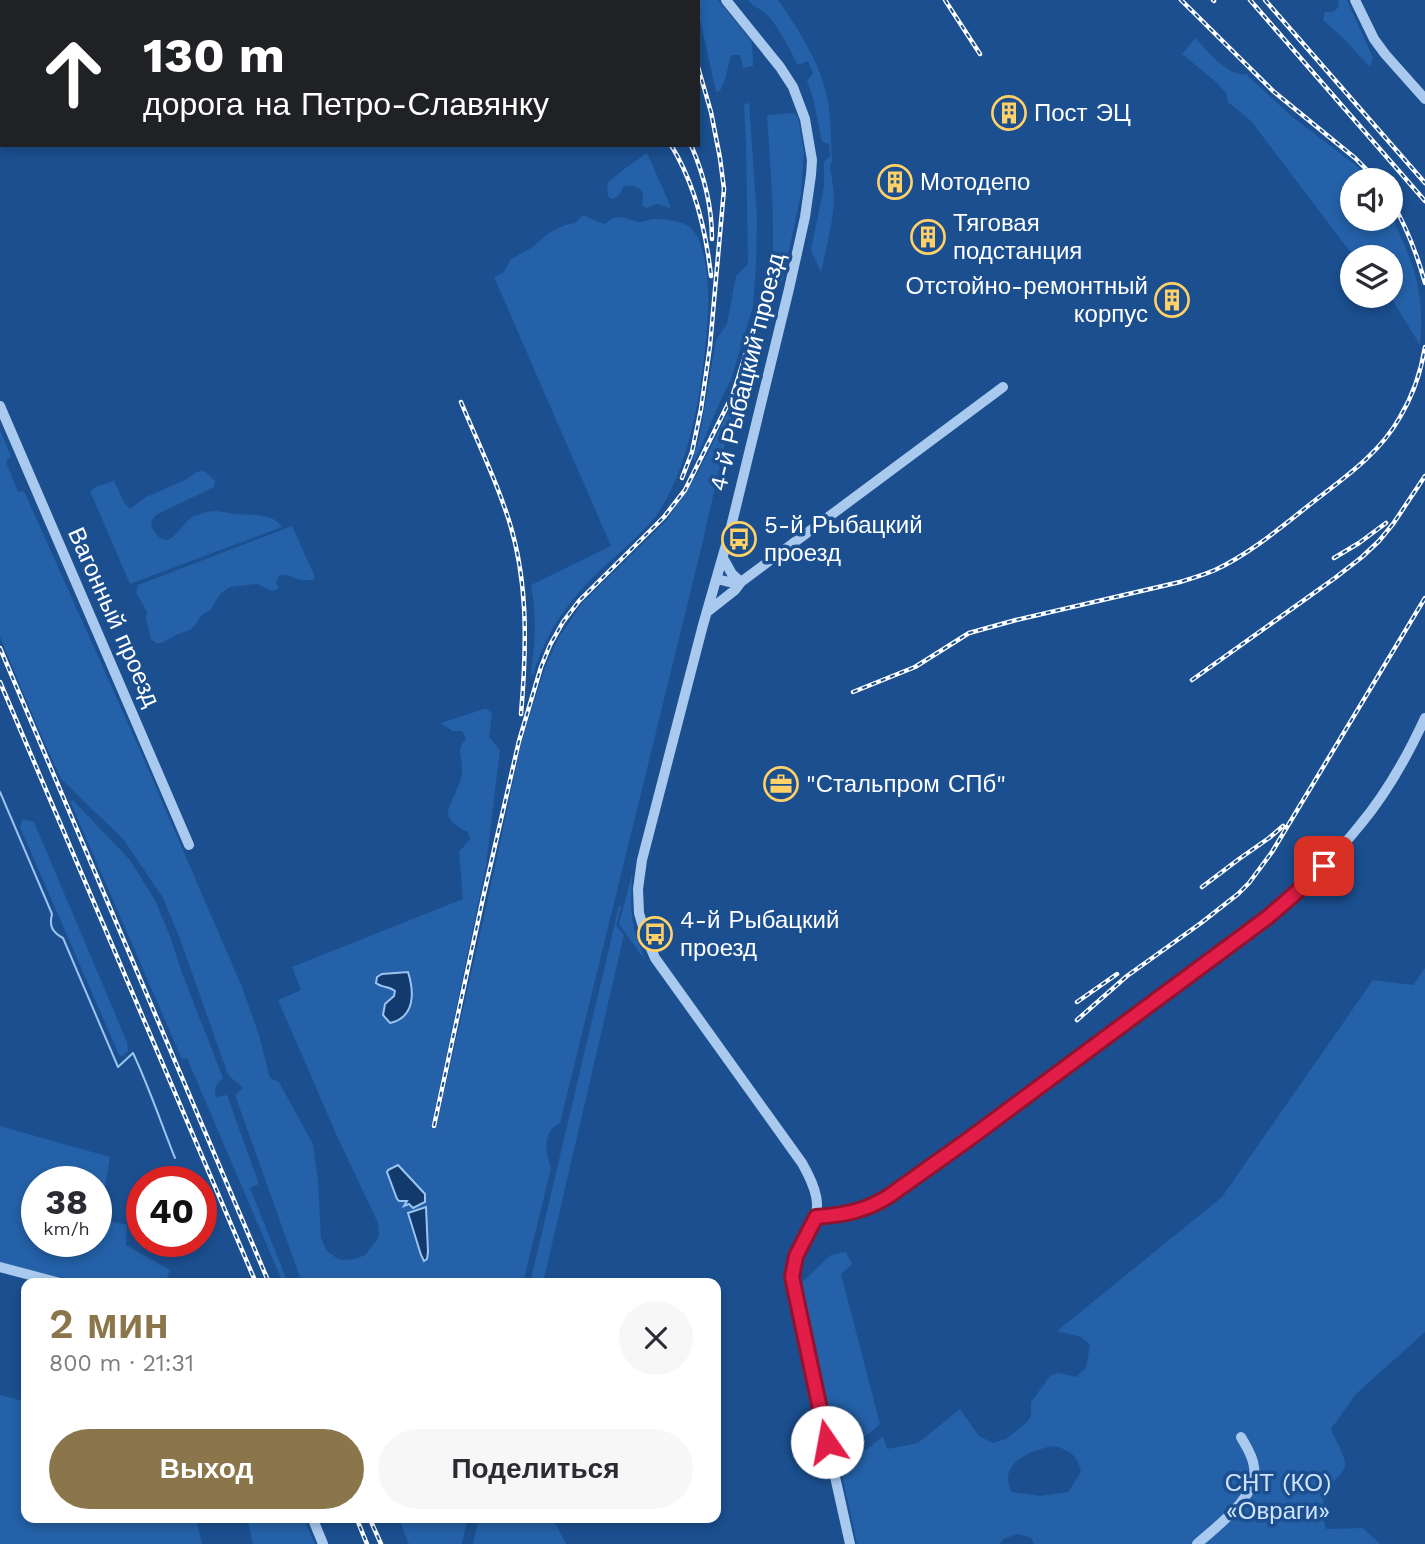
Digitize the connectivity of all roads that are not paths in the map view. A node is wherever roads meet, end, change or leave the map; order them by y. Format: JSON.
{"nodes":[{"id":1,"x":726,"y":0,"type":"edge"},
{"id":2,"x":1355,"y":0,"type":"edge"},
{"id":3,"x":1425,"y":99,"type":"edge"},
{"id":4,"x":1003,"y":387,"type":"dead end"},
{"id":5,"x":0,"y":406,"type":"edge"},
{"id":6,"x":723,"y":558,"type":"junction"},
{"id":7,"x":717,"y":579,"type":"junction"},
{"id":8,"x":741,"y":582,"type":"junction"},
{"id":9,"x":707,"y":612,"type":"junction"},
{"id":10,"x":1425,"y":718,"type":"edge"},
{"id":11,"x":190,"y":845,"type":"dead end"},
{"id":12,"x":816,"y":1217,"type":"junction"},
{"id":13,"x":0,"y":1267,"type":"edge"},
{"id":14,"x":41,"y":1278,"type":"edge"},
{"id":15,"x":1241,"y":1437,"type":"dead end"},
{"id":16,"x":314,"y":1523,"type":"edge"},
{"id":17,"x":323,"y":1544,"type":"edge"},
{"id":18,"x":850,"y":1544,"type":"edge"},
{"id":19,"x":1197,"y":1544,"type":"edge"}],
"edges":[{"from":1,"to":6,"type":"street","name":"4-й Рыбацкий проезд"},
{"from":2,"to":3,"type":"street"},
{"from":4,"to":8,"type":"street"},
{"from":5,"to":11,"type":"street","name":"Вагонный проезд"},
{"from":6,"to":7,"type":"street","name":"4-й Рыбацкий проезд"},
{"from":6,"to":8,"type":"street"},
{"from":7,"to":8,"type":"street"},
{"from":7,"to":9,"type":"street","name":"4-й Рыбацкий проезд"},
{"from":8,"to":9,"type":"street"},
{"from":9,"to":12,"type":"street","name":"4-й Рыбацкий проезд"},
{"from":10,"to":12,"type":"street"},
{"from":12,"to":18,"type":"street"},
{"from":13,"to":14,"type":"street"},
{"from":15,"to":19,"type":"street"},
{"from":16,"to":17,"type":"street"}]}
